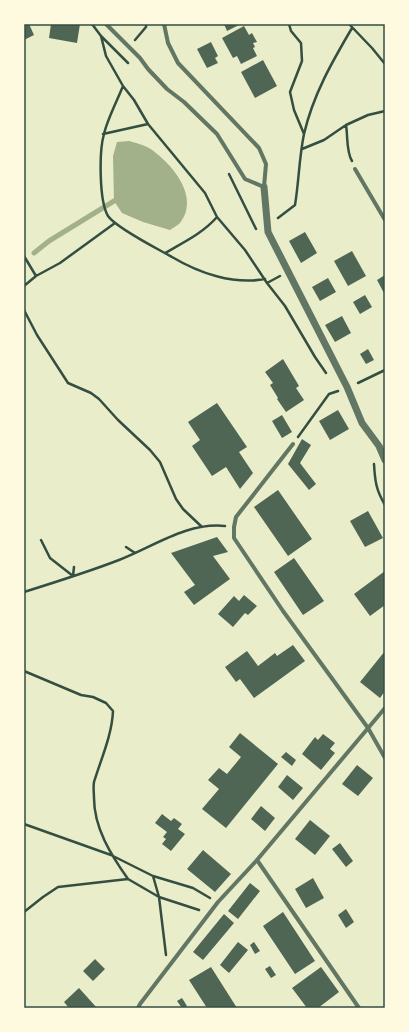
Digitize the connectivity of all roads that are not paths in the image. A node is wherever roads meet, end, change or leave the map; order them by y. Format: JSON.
{"nodes":[{"id":1,"x":106,"y":24,"type":"edge"},
{"id":2,"x":164,"y":24,"type":"edge"},
{"id":3,"x":355,"y":169,"type":"road end"},
{"id":4,"x":264,"y":187,"type":"junction"},
{"id":5,"x":385,"y":220,"type":"edge"},
{"id":6,"x":293,"y":444,"type":"road end"},
{"id":7,"x":385,"y":460,"type":"edge"},
{"id":8,"x":385,"y":708,"type":"edge"},
{"id":9,"x":368,"y":728,"type":"junction"},
{"id":10,"x":385,"y":758,"type":"edge"},
{"id":11,"x":257,"y":860,"type":"junction"},
{"id":12,"x":138,"y":1008,"type":"edge"},
{"id":13,"x":359,"y":1008,"type":"edge"}],
"edges":[{"from":1,"to":4,"type":"street"},
{"from":2,"to":4,"type":"street"},
{"from":3,"to":5,"type":"street"},
{"from":4,"to":7,"type":"street"},
{"from":6,"to":9,"type":"street"},
{"from":8,"to":9,"type":"street"},
{"from":9,"to":10,"type":"street"},
{"from":9,"to":11,"type":"street"},
{"from":11,"to":12,"type":"street"},
{"from":11,"to":13,"type":"street"}]}
